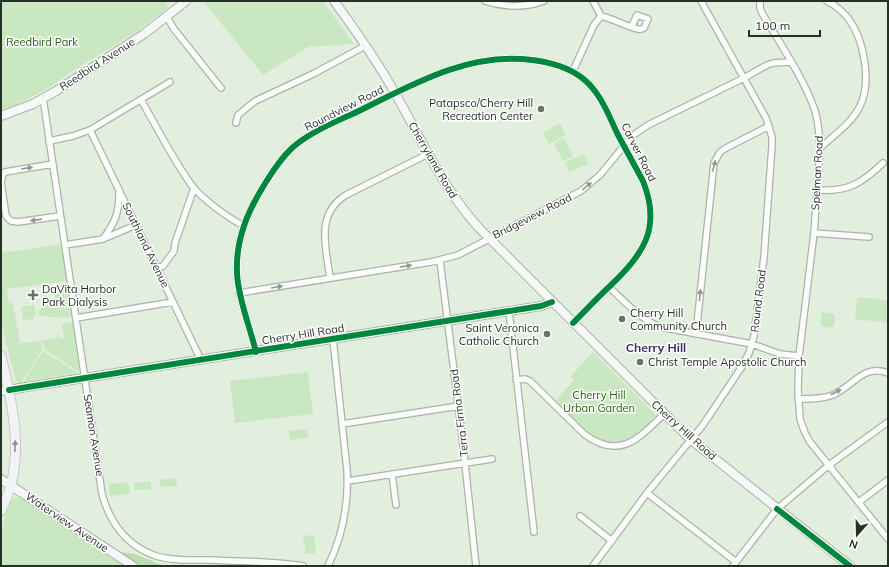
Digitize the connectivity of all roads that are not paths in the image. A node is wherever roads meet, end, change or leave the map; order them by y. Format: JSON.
{"nodes":[{"id":1,"x":186,"y":1,"type":"edge"},
{"id":2,"x":334,"y":1,"type":"edge"},
{"id":3,"x":484,"y":1,"type":"edge"},
{"id":4,"x":544,"y":1,"type":"edge"},
{"id":5,"x":593,"y":1,"type":"edge"},
{"id":6,"x":701,"y":1,"type":"edge"},
{"id":7,"x":827,"y":1,"type":"edge"},
{"id":8,"x":760,"y":2,"type":"edge"},
{"id":9,"x":601,"y":16,"type":"junction"},
{"id":10,"x":167,"y":17,"type":"junction"},
{"id":11,"x":632,"y":26,"type":"dead end"},
{"id":12,"x":365,"y":46,"type":"junction"},
{"id":13,"x":790,"y":62,"type":"junction"},
{"id":14,"x":573,"y":71,"type":"junction"},
{"id":15,"x":744,"y":78,"type":"junction"},
{"id":16,"x":170,"y":82,"type":"dead end"},
{"id":17,"x":221,"y":88,"type":"dead end"},
{"id":18,"x":395,"y":93,"type":"junction"},
{"id":19,"x":43,"y":98,"type":"junction"},
{"id":20,"x":141,"y":100,"type":"junction"},
{"id":21,"x":1,"y":116,"type":"edge"},
{"id":22,"x":236,"y":123,"type":"dead end"},
{"id":23,"x":769,"y":126,"type":"junction"},
{"id":24,"x":90,"y":130,"type":"junction"},
{"id":25,"x":49,"y":141,"type":"junction"},
{"id":26,"x":624,"y":145,"type":"junction"},
{"id":27,"x":820,"y":148,"type":"junction"},
{"id":28,"x":428,"y":154,"type":"junction"},
{"id":29,"x":883,"y":162,"type":"dead end"},
{"id":30,"x":53,"y":164,"type":"junction"},
{"id":31,"x":194,"y":188,"type":"junction"},
{"id":32,"x":817,"y":190,"type":"junction"},
{"id":33,"x":120,"y":191,"type":"junction"},
{"id":34,"x":60,"y":216,"type":"junction"},
{"id":35,"x":136,"y":225,"type":"junction"},
{"id":36,"x":244,"y":226,"type":"junction"},
{"id":37,"x":814,"y":233,"type":"junction"},
{"id":38,"x":869,"y":237,"type":"dead end"},
{"id":39,"x":489,"y":238,"type":"junction"},
{"id":40,"x":103,"y":239,"type":"junction"},
{"id":41,"x":65,"y":245,"type":"junction"},
{"id":42,"x":440,"y":261,"type":"junction"},
{"id":43,"x":156,"y":268,"type":"junction"},
{"id":44,"x":330,"y":278,"type":"junction"},
{"id":45,"x":609,"y":286,"type":"junction"},
{"id":46,"x":239,"y":293,"type":"junction"},
{"id":47,"x":173,"y":302,"type":"junction"},
{"id":48,"x":552,"y":302,"type":"junction"},
{"id":49,"x":508,"y":312,"type":"junction"},
{"id":50,"x":76,"y":318,"type":"junction"},
{"id":51,"x":447,"y":321,"type":"junction"},
{"id":52,"x":573,"y":323,"type":"junction"},
{"id":53,"x":696,"y":334,"type":"junction"},
{"id":54,"x":333,"y":339,"type":"junction"},
{"id":55,"x":752,"y":344,"type":"junction"},
{"id":56,"x":256,"y":352,"type":"junction"},
{"id":57,"x":1,"y":356,"type":"edge"},
{"id":58,"x":800,"y":356,"type":"junction"},
{"id":59,"x":201,"y":360,"type":"junction"},
{"id":60,"x":888,"y":373,"type":"edge"},
{"id":61,"x":85,"y":378,"type":"junction"},
{"id":62,"x":516,"y":380,"type":"junction"},
{"id":63,"x":5,"y":391,"type":"edge"},
{"id":64,"x":798,"y":399,"type":"junction"},
{"id":65,"x":459,"y":406,"type":"junction"},
{"id":66,"x":664,"y":414,"type":"junction"},
{"id":67,"x":888,"y":422,"type":"edge"},
{"id":68,"x":342,"y":424,"type":"junction"},
{"id":69,"x":690,"y":439,"type":"junction"},
{"id":70,"x":492,"y":459,"type":"dead end"},
{"id":71,"x":465,"y":463,"type":"junction"},
{"id":72,"x":829,"y":465,"type":"junction"},
{"id":73,"x":392,"y":474,"type":"junction"},
{"id":74,"x":1,"y":479,"type":"edge"},
{"id":75,"x":888,"y":480,"type":"edge"},
{"id":76,"x":348,"y":481,"type":"junction"},
{"id":77,"x":11,"y":485,"type":"junction"},
{"id":78,"x":647,"y":493,"type":"junction"},
{"id":79,"x":859,"y":502,"type":"junction"},
{"id":80,"x":396,"y":505,"type":"dead end"},
{"id":81,"x":777,"y":509,"type":"junction"},
{"id":82,"x":1,"y":511,"type":"edge"},
{"id":83,"x":580,"y":516,"type":"dead end"},
{"id":84,"x":534,"y":532,"type":"dead end"},
{"id":85,"x":888,"y":539,"type":"edge"},
{"id":86,"x":612,"y":541,"type":"junction"},
{"id":87,"x":735,"y":564,"type":"edge"},
{"id":88,"x":133,"y":566,"type":"edge"},
{"id":89,"x":303,"y":566,"type":"edge"},
{"id":90,"x":328,"y":566,"type":"edge"},
{"id":91,"x":476,"y":566,"type":"edge"},
{"id":92,"x":593,"y":566,"type":"edge"},
{"id":93,"x":850,"y":566,"type":"edge"}],
"edges":[{"from":1,"to":10,"type":"street","name":"Reedbird Avenue"},
{"from":2,"to":12,"type":"street","name":"Cherryland Road"},
{"from":3,"to":4,"type":"street"},
{"from":5,"to":9,"type":"street"},
{"from":6,"to":15,"type":"street","name":"Round Road"},
{"from":7,"to":27,"type":"street"},
{"from":8,"to":13,"type":"street","name":"Spelman Road"},
{"from":9,"to":11,"type":"street"},
{"from":9,"to":14,"type":"street"},
{"from":10,"to":17,"type":"street"},
{"from":10,"to":19,"type":"street","name":"Reedbird Avenue"},
{"from":12,"to":18,"type":"street","name":"Cherryland Road"},
{"from":12,"to":22,"type":"street"},
{"from":13,"to":15,"type":"street","name":"Bridgeview Road"},
{"from":13,"to":27,"type":"street","name":"Spelman Road"},
{"from":14,"to":18,"type":"street","name":"Roundview Road"},
{"from":14,"to":26,"type":"street","name":"Carver Road"},
{"from":15,"to":23,"type":"street","name":"Round Road"},
{"from":15,"to":26,"type":"street","name":"Bridgeview Road"},
{"from":16,"to":20,"type":"street"},
{"from":18,"to":28,"type":"street","name":"Cherryland Road"},
{"from":18,"to":36,"type":"street","name":"Roundview Road"},
{"from":19,"to":21,"type":"street","name":"Reedbird Avenue"},
{"from":19,"to":25,"type":"street","name":"Seamon Avenue"},
{"from":20,"to":24,"type":"street"},
{"from":20,"to":31,"type":"street"},
{"from":53,"to":23,"type":"street","one_way":true},
{"from":23,"to":55,"type":"street","name":"Round Road"},
{"from":24,"to":25,"type":"street"},
{"from":24,"to":33,"type":"street","name":"Southland Avenue"},
{"from":25,"to":30,"type":"street","name":"Seamon Avenue"},
{"from":39,"to":26,"type":"street","name":"Bridgeview Road","one_way":true},
{"from":26,"to":45,"type":"street","name":"Carver Road"},
{"from":27,"to":32,"type":"street","name":"Spelman Road"},
{"from":28,"to":39,"type":"street","name":"Cherryland Road"},
{"from":28,"to":44,"type":"street"},
{"from":29,"to":32,"type":"street"},
{"from":30,"to":34,"type":"street","name":"Seamon Avenue"},
{"from":34,"to":30,"type":"street","one_way":true},
{"from":31,"to":36,"type":"street"},
{"from":31,"to":43,"type":"street"},
{"from":32,"to":37,"type":"street","name":"Spelman Road"},
{"from":33,"to":35,"type":"street","name":"Southland Avenue"},
{"from":33,"to":40,"type":"street"},
{"from":34,"to":41,"type":"street","name":"Seamon Avenue"},
{"from":35,"to":40,"type":"street"},
{"from":35,"to":43,"type":"street","name":"Southland Avenue"},
{"from":36,"to":46,"type":"street","name":"Roundview Road"},
{"from":37,"to":38,"type":"street"},
{"from":37,"to":58,"type":"street","name":"Spelman Road"},
{"from":39,"to":42,"type":"street","name":"Bridgeview Road"},
{"from":39,"to":48,"type":"street","name":"Cherryland Road"},
{"from":40,"to":41,"type":"street"},
{"from":41,"to":50,"type":"street","name":"Seamon Avenue"},
{"from":44,"to":42,"type":"street","name":"Bridgeview Road","one_way":true},
{"from":42,"to":51,"type":"street","name":"Terra Firma Road"},
{"from":43,"to":47,"type":"street","name":"Southland Avenue"},
{"from":46,"to":44,"type":"street","name":"Bridgeview Road","one_way":true},
{"from":45,"to":52,"type":"street","name":"Carver Road"},
{"from":45,"to":53,"type":"street"},
{"from":46,"to":56,"type":"street","name":"Roundview Road"},
{"from":47,"to":50,"type":"street"},
{"from":47,"to":59,"type":"street","name":"Southland Avenue"},
{"from":48,"to":49,"type":"street","name":"Cherry Hill Road"},
{"from":48,"to":52,"type":"street","name":"Cherry Hill Road"},
{"from":49,"to":51,"type":"street","name":"Cherry Hill Road"},
{"from":49,"to":62,"type":"street"},
{"from":50,"to":61,"type":"street","name":"Seamon Avenue"},
{"from":51,"to":54,"type":"street","name":"Cherry Hill Road"},
{"from":51,"to":65,"type":"street","name":"Terra Firma Road"},
{"from":52,"to":66,"type":"street","name":"Cherry Hill Road"},
{"from":53,"to":55,"type":"street"},
{"from":54,"to":56,"type":"street","name":"Cherry Hill Road"},
{"from":54,"to":68,"type":"street"},
{"from":55,"to":58,"type":"street"},
{"from":55,"to":69,"type":"street","name":"Round Road"},
{"from":56,"to":59,"type":"street","name":"Cherry Hill Road"},
{"from":57,"to":63,"type":"main road"},
{"from":58,"to":64,"type":"street","name":"Spelman Road"},
{"from":59,"to":61,"type":"street","name":"Cherry Hill Road"},
{"from":64,"to":60,"type":"street","one_way":true},
{"from":61,"to":63,"type":"street","name":"Cherry Hill Road"},
{"from":61,"to":89,"type":"street","name":"Seamon Avenue"},
{"from":62,"to":66,"type":"street"},
{"from":62,"to":84,"type":"street"},
{"from":77,"to":63,"type":"main road","one_way":true},
{"from":64,"to":72,"type":"street","name":"Spelman Road"},
{"from":65,"to":68,"type":"street"},
{"from":65,"to":71,"type":"street","name":"Terra Firma Road"},
{"from":66,"to":69,"type":"street","name":"Cherry Hill Road"},
{"from":67,"to":72,"type":"street"},
{"from":68,"to":76,"type":"street"},
{"from":69,"to":78,"type":"street","name":"Round Road"},
{"from":69,"to":81,"type":"street","name":"Cherry Hill Road"},
{"from":70,"to":71,"type":"street"},
{"from":71,"to":73,"type":"street"},
{"from":71,"to":91,"type":"street","name":"Terra Firma Road"},
{"from":72,"to":79,"type":"street","name":"Spelman Road"},
{"from":72,"to":81,"type":"street"},
{"from":73,"to":76,"type":"street"},
{"from":73,"to":80,"type":"street"},
{"from":74,"to":77,"type":"street","name":"Waterview Avenue"},
{"from":75,"to":79,"type":"street"},
{"from":76,"to":90,"type":"street"},
{"from":77,"to":82,"type":"main road"},
{"from":77,"to":88,"type":"street","name":"Waterview Avenue"},
{"from":78,"to":86,"type":"street","name":"Round Road"},
{"from":78,"to":87,"type":"street"},
{"from":79,"to":85,"type":"street","name":"Spelman Road"},
{"from":81,"to":87,"type":"street"},
{"from":81,"to":93,"type":"street","name":"Cherry Hill Road"},
{"from":83,"to":86,"type":"street"},
{"from":86,"to":92,"type":"street","name":"Round Road"}]}
